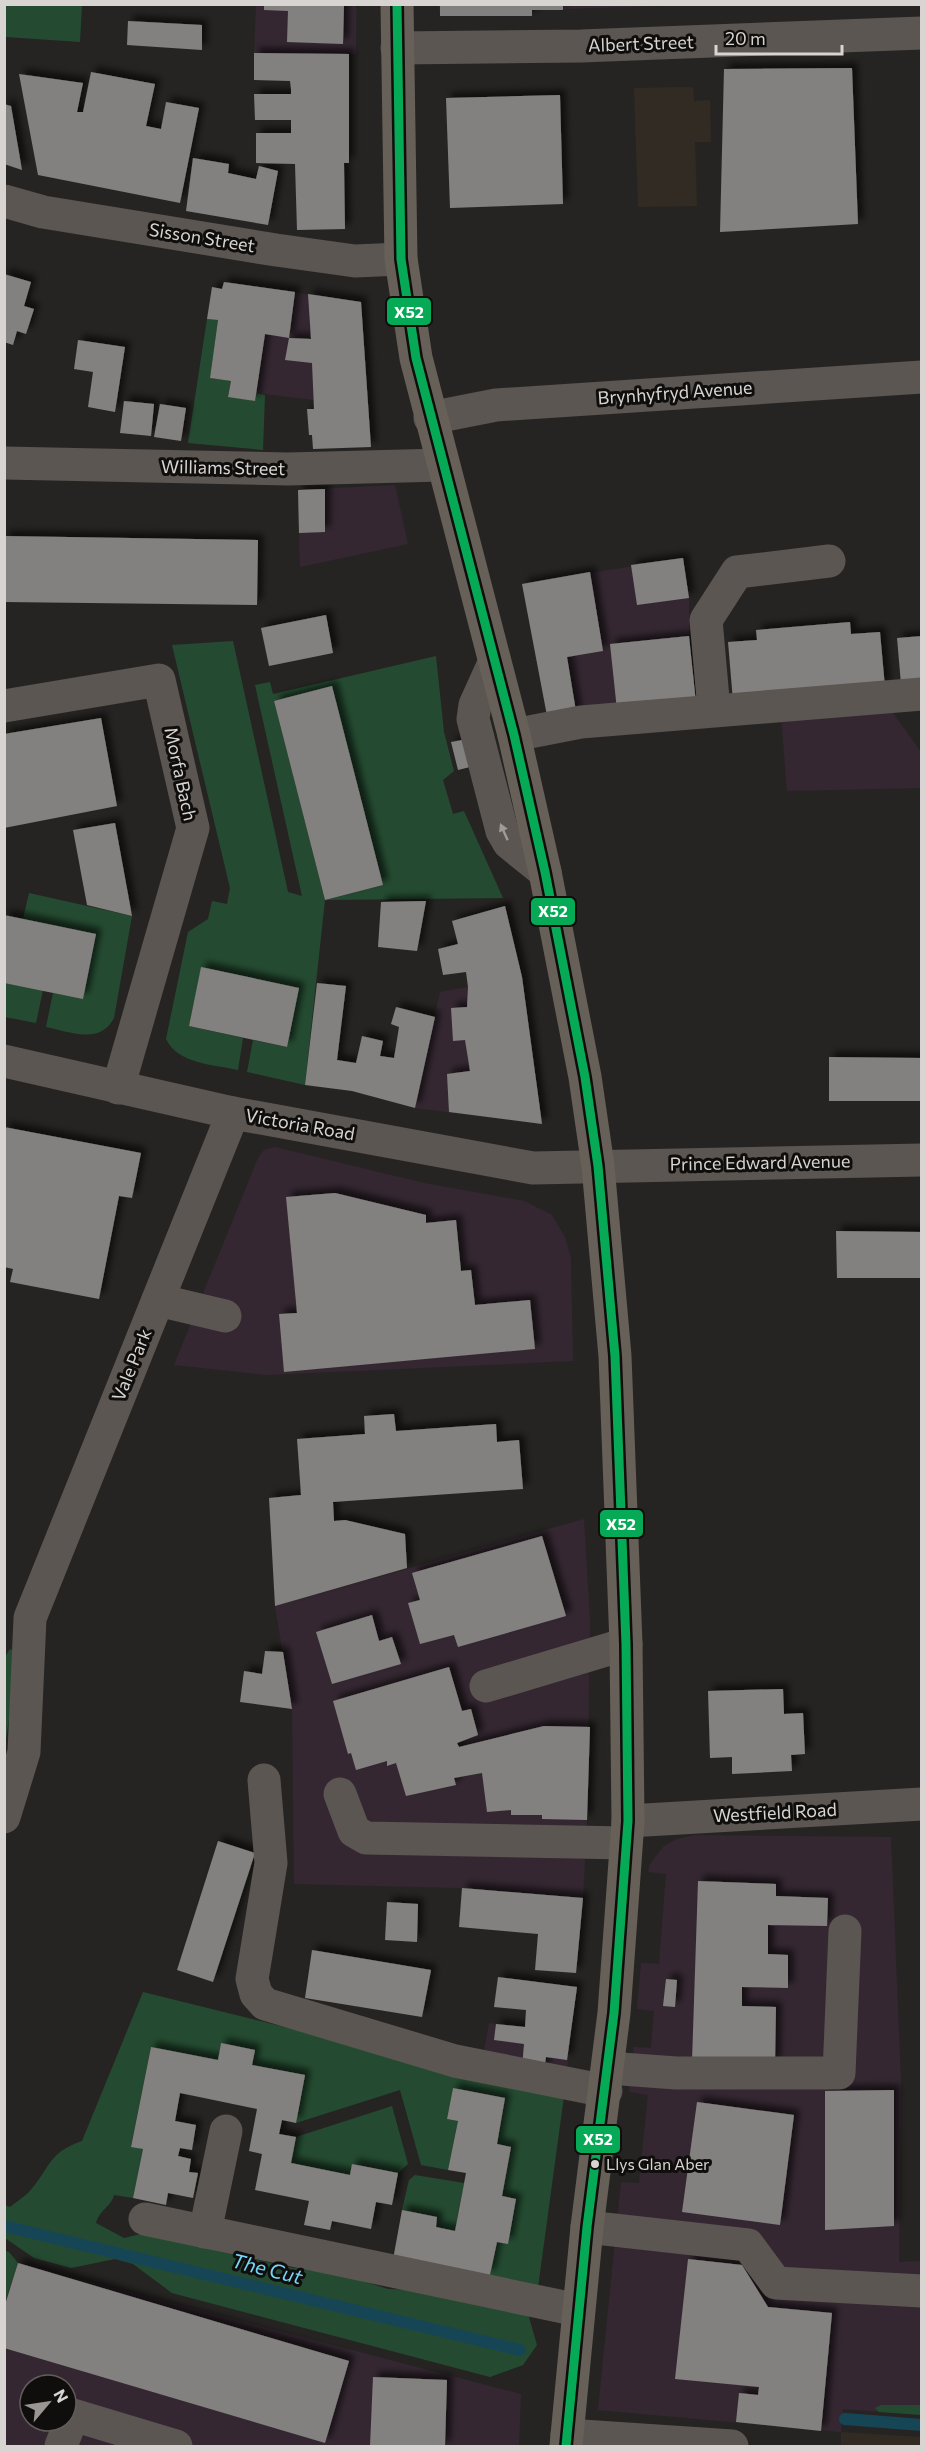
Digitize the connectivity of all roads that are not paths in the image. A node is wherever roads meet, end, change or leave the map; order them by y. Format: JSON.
{"nodes":[{"id":1,"x":397,"y":4,"type":"edge"},
{"id":2,"x":921,"y":33,"type":"edge"},
{"id":3,"x":397,"y":48,"type":"junction"},
{"id":4,"x":4,"y":201,"type":"edge"},
{"id":5,"x":401,"y":259,"type":"junction"},
{"id":6,"x":921,"y":378,"type":"edge"},
{"id":7,"x":430,"y":418,"type":"junction"},
{"id":8,"x":4,"y":463,"type":"edge"},
{"id":9,"x":442,"y":465,"type":"junction"},
{"id":10,"x":829,"y":561,"type":"dead end"},
{"id":11,"x":494,"y":663,"type":"junction"},
{"id":12,"x":921,"y":694,"type":"edge"},
{"id":13,"x":4,"y":706,"type":"edge"},
{"id":14,"x":714,"y":710,"type":"junction"},
{"id":15,"x":514,"y":735,"type":"junction"},
{"id":16,"x":545,"y":872,"type":"junction"},
{"id":17,"x":4,"y":1061,"type":"edge"},
{"id":18,"x":118,"y":1088,"type":"junction"},
{"id":19,"x":233,"y":1113,"type":"junction"},
{"id":20,"x":921,"y":1160,"type":"edge"},
{"id":21,"x":598,"y":1166,"type":"junction"},
{"id":22,"x":158,"y":1300,"type":"junction"},
{"id":23,"x":225,"y":1316,"type":"dead end"},
{"id":24,"x":30,"y":1618,"type":"junction"},
{"id":25,"x":4,"y":1644,"type":"edge"},
{"id":26,"x":626,"y":1644,"type":"junction"},
{"id":27,"x":486,"y":1686,"type":"dead end"},
{"id":28,"x":264,"y":1780,"type":"dead end"},
{"id":29,"x":340,"y":1794,"type":"dead end"},
{"id":30,"x":921,"y":1804,"type":"edge"},
{"id":31,"x":4,"y":1817,"type":"edge"},
{"id":32,"x":627,"y":1832,"type":"junction"},
{"id":33,"x":845,"y":1931,"type":"dead end"},
{"id":34,"x":607,"y":2080,"type":"junction"},
{"id":35,"x":226,"y":2131,"type":"dead end"},
{"id":36,"x":145,"y":2219,"type":"dead end"},
{"id":37,"x":588,"y":2227,"type":"junction"},
{"id":38,"x":205,"y":2232,"type":"junction"},
{"id":39,"x":921,"y":2291,"type":"edge"},
{"id":40,"x":578,"y":2310,"type":"junction"},
{"id":41,"x":567,"y":2441,"type":"edge"},
{"id":42,"x":61,"y":2446,"type":"edge"},
{"id":43,"x":176,"y":2446,"type":"edge"},
{"id":44,"x":732,"y":2446,"type":"edge"}],
"edges":[{"from":1,"to":3,"type":"main road"},
{"from":2,"to":3,"type":"street","name":"Albert Street"},
{"from":3,"to":5,"type":"main road"},
{"from":4,"to":5,"type":"street","name":"Sisson Street"},
{"from":5,"to":7,"type":"main road"},
{"from":6,"to":7,"type":"street","name":"Brynhyfryd Avenue"},
{"from":7,"to":9,"type":"main road"},
{"from":8,"to":9,"type":"street","name":"Williams Street"},
{"from":9,"to":11,"type":"main road"},
{"from":10,"to":14,"type":"street"},
{"from":11,"to":15,"type":"main road"},
{"from":16,"to":11,"type":"street","one_way":true},
{"from":12,"to":14,"type":"street"},
{"from":13,"to":18,"type":"street","name":"Morfa Bach"},
{"from":14,"to":15,"type":"street"},
{"from":15,"to":16,"type":"main road"},
{"from":16,"to":21,"type":"main road"},
{"from":17,"to":18,"type":"street","name":"Victoria Road"},
{"from":18,"to":19,"type":"street","name":"Victoria Road"},
{"from":19,"to":21,"type":"street","name":"Victoria Road"},
{"from":19,"to":22,"type":"street","name":"Vale Park"},
{"from":20,"to":21,"type":"street","name":"Prince Edward Avenue"},
{"from":21,"to":26,"type":"main road"},
{"from":22,"to":23,"type":"street"},
{"from":22,"to":24,"type":"street","name":"Vale Park"},
{"from":24,"to":25,"type":"street","name":"Vale Park"},
{"from":24,"to":31,"type":"street","name":"Vale Park"},
{"from":26,"to":27,"type":"street"},
{"from":26,"to":32,"type":"main road"},
{"from":28,"to":34,"type":"street"},
{"from":29,"to":32,"type":"street","name":"Westfield Road"},
{"from":30,"to":32,"type":"street","name":"Westfield Road"},
{"from":32,"to":34,"type":"main road"},
{"from":33,"to":34,"type":"street"},
{"from":34,"to":37,"type":"main road"},
{"from":35,"to":38,"type":"street"},
{"from":36,"to":38,"type":"street"},
{"from":37,"to":39,"type":"street"},
{"from":37,"to":40,"type":"main road"},
{"from":38,"to":40,"type":"street"},
{"from":40,"to":41,"type":"main road"},
{"from":41,"to":44,"type":"street"},
{"from":42,"to":43,"type":"street"}]}
